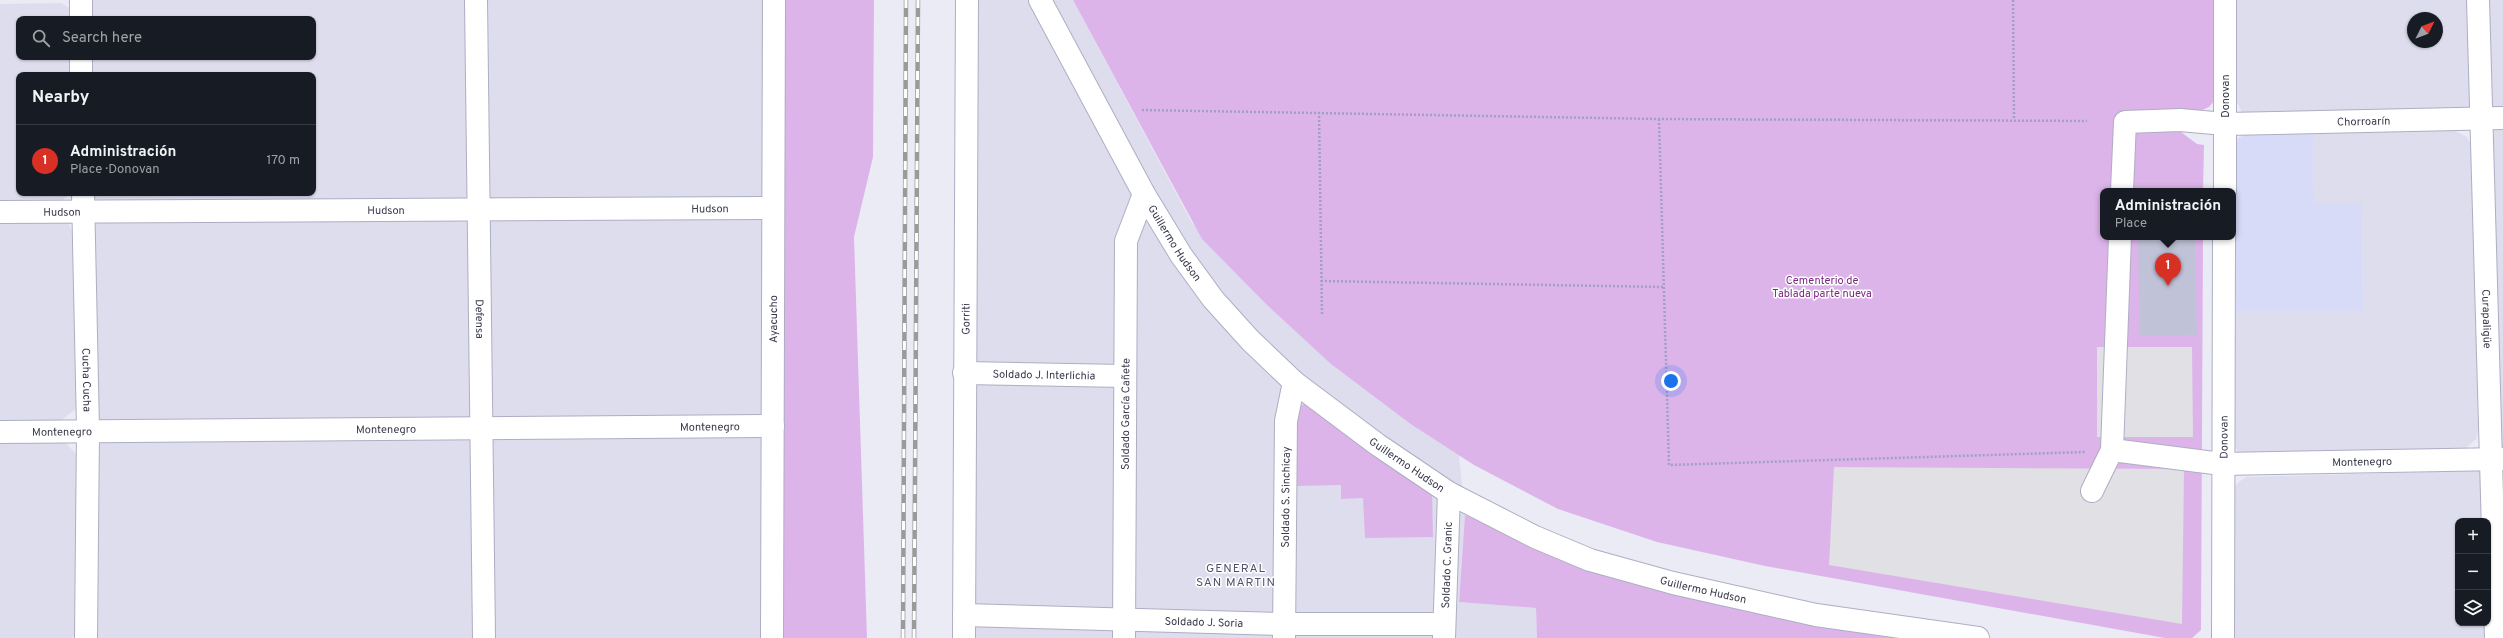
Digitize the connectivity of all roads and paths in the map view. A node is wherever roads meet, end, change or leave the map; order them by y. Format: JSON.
{"nodes":[{"id":1,"x":80,"y":0,"type":"edge"},
{"id":2,"x":476,"y":0,"type":"edge"},
{"id":3,"x":774,"y":0,"type":"edge"},
{"id":4,"x":967,"y":0,"type":"edge"},
{"id":5,"x":1040,"y":0,"type":"edge"},
{"id":6,"x":2013,"y":0,"type":"edge"},
{"id":7,"x":2226,"y":0,"type":"edge"},
{"id":8,"x":2478,"y":0,"type":"edge"},
{"id":9,"x":81,"y":16,"type":"edge"},
{"id":10,"x":81,"y":60,"type":"edge"},
{"id":11,"x":81,"y":72,"type":"edge"},
{"id":12,"x":1142,"y":110,"type":"dead end"},
{"id":13,"x":1319,"y":112,"type":"junction"},
{"id":14,"x":2503,"y":118,"type":"edge"},
{"id":15,"x":1659,"y":119,"type":"junction"},
{"id":16,"x":2481,"y":119,"type":"junction"},
{"id":17,"x":2014,"y":120,"type":"junction"},
{"id":18,"x":2087,"y":121,"type":"dead end"},
{"id":19,"x":2225,"y":124,"type":"junction"},
{"id":20,"x":2122,"y":188,"type":"edge"},
{"id":21,"x":2224,"y":188,"type":"edge"},
{"id":22,"x":1144,"y":194,"type":"junction"},
{"id":23,"x":83,"y":202,"type":"edge"},
{"id":24,"x":480,"y":208,"type":"junction"},
{"id":25,"x":773,"y":208,"type":"junction"},
{"id":26,"x":0,"y":212,"type":"edge"},
{"id":27,"x":2120,"y":240,"type":"edge"},
{"id":28,"x":2224,"y":240,"type":"edge"},
{"id":29,"x":1321,"y":281,"type":"junction"},
{"id":30,"x":1663,"y":287,"type":"junction"},
{"id":31,"x":1322,"y":314,"type":"dead end"},
{"id":32,"x":964,"y":374,"type":"junction"},
{"id":33,"x":1124,"y":376,"type":"junction"},
{"id":34,"x":1294,"y":382,"type":"junction"},
{"id":35,"x":772,"y":426,"type":"junction"},
{"id":36,"x":481,"y":427,"type":"junction"},
{"id":37,"x":88,"y":430,"type":"junction"},
{"id":38,"x":0,"y":432,"type":"edge"},
{"id":39,"x":2112,"y":450,"type":"junction"},
{"id":40,"x":2085,"y":452,"type":"dead end"},
{"id":41,"x":2496,"y":459,"type":"edge"},
{"id":42,"x":2222,"y":464,"type":"junction"},
{"id":43,"x":2092,"y":491,"type":"dead end"},
{"id":44,"x":1449,"y":493,"type":"junction"},
{"id":45,"x":964,"y":615,"type":"junction"},
{"id":46,"x":1124,"y":629,"type":"edge"},
{"id":47,"x":1283,"y":631,"type":"edge"},
{"id":48,"x":1444,"y":631,"type":"edge"},
{"id":49,"x":86,"y":638,"type":"edge"},
{"id":50,"x":484,"y":638,"type":"edge"},
{"id":51,"x":772,"y":638,"type":"edge"},
{"id":52,"x":964,"y":638,"type":"edge"},
{"id":53,"x":1978,"y":638,"type":"edge"},
{"id":54,"x":2223,"y":638,"type":"edge"},
{"id":55,"x":2496,"y":638,"type":"edge"}],
"edges":[{"from":1,"to":9,"type":"street"},
{"from":2,"to":24,"type":"street","name":"Defensa"},
{"from":3,"to":25,"type":"street","name":"Ayacucho"},
{"from":4,"to":32,"type":"street","name":"Gorriti"},
{"from":5,"to":22,"type":"street","name":"Guillermo Hudson"},
{"from":6,"to":17,"type":"path"},
{"from":7,"to":19,"type":"street","name":"Donovan"},
{"from":8,"to":16,"type":"street","name":"Curapaligüe"},
{"from":10,"to":11,"type":"street"},
{"from":12,"to":13,"type":"path"},
{"from":13,"to":15,"type":"path"},
{"from":13,"to":29,"type":"path"},
{"from":14,"to":16,"type":"street","name":"Chorroarín"},
{"from":15,"to":17,"type":"path"},
{"from":15,"to":30,"type":"path"},
{"from":16,"to":19,"type":"street","name":"Chorroarín"},
{"from":16,"to":41,"type":"street","name":"Curapaligüe"},
{"from":17,"to":18,"type":"path"},
{"from":19,"to":20,"type":"street","name":"Chorroarín"},
{"from":19,"to":21,"type":"street","name":"Donovan"},
{"from":22,"to":33,"type":"street","name":"Soldado García Cañete"},
{"from":22,"to":34,"type":"street","name":"Guillermo Hudson"},
{"from":23,"to":24,"type":"street","name":"Hudson"},
{"from":23,"to":26,"type":"street","name":"Hudson"},
{"from":23,"to":37,"type":"street","name":"Cucha Cucha"},
{"from":24,"to":25,"type":"street","name":"Hudson"},
{"from":24,"to":36,"type":"street","name":"Defensa"},
{"from":25,"to":35,"type":"street","name":"Ayacucho"},
{"from":27,"to":39,"type":"street"},
{"from":28,"to":42,"type":"street","name":"Donovan"},
{"from":29,"to":30,"type":"path"},
{"from":29,"to":31,"type":"path"},
{"from":30,"to":40,"type":"path"},
{"from":32,"to":33,"type":"street","name":"Soldado J. Interlichia"},
{"from":32,"to":45,"type":"street","name":"Gorriti"},
{"from":33,"to":46,"type":"street","name":"Soldado García Cañete"},
{"from":34,"to":44,"type":"street","name":"Guillermo Hudson"},
{"from":34,"to":47,"type":"street","name":"Soldado S. Sinchicay"},
{"from":35,"to":36,"type":"street","name":"Montenegro"},
{"from":35,"to":51,"type":"street","name":"Ayacucho"},
{"from":36,"to":37,"type":"street","name":"Montenegro"},
{"from":36,"to":50,"type":"street","name":"Defensa"},
{"from":37,"to":38,"type":"street","name":"Montenegro"},
{"from":37,"to":49,"type":"street","name":"Cucha Cucha"},
{"from":39,"to":42,"type":"street","name":"Montenegro"},
{"from":39,"to":43,"type":"street"},
{"from":41,"to":42,"type":"street","name":"Montenegro"},
{"from":41,"to":55,"type":"street","name":"Curapaligüe"},
{"from":42,"to":54,"type":"street","name":"Donovan"},
{"from":44,"to":48,"type":"street","name":"Soldado C. Granic"},
{"from":44,"to":53,"type":"street","name":"Guillermo Hudson"},
{"from":45,"to":46,"type":"street","name":"Soldado J. Soria"},
{"from":45,"to":52,"type":"street","name":"Gorriti"},
{"from":46,"to":47,"type":"street","name":"Soldado J. Soria"},
{"from":47,"to":48,"type":"street","name":"Soldado J. Soria"}]}
